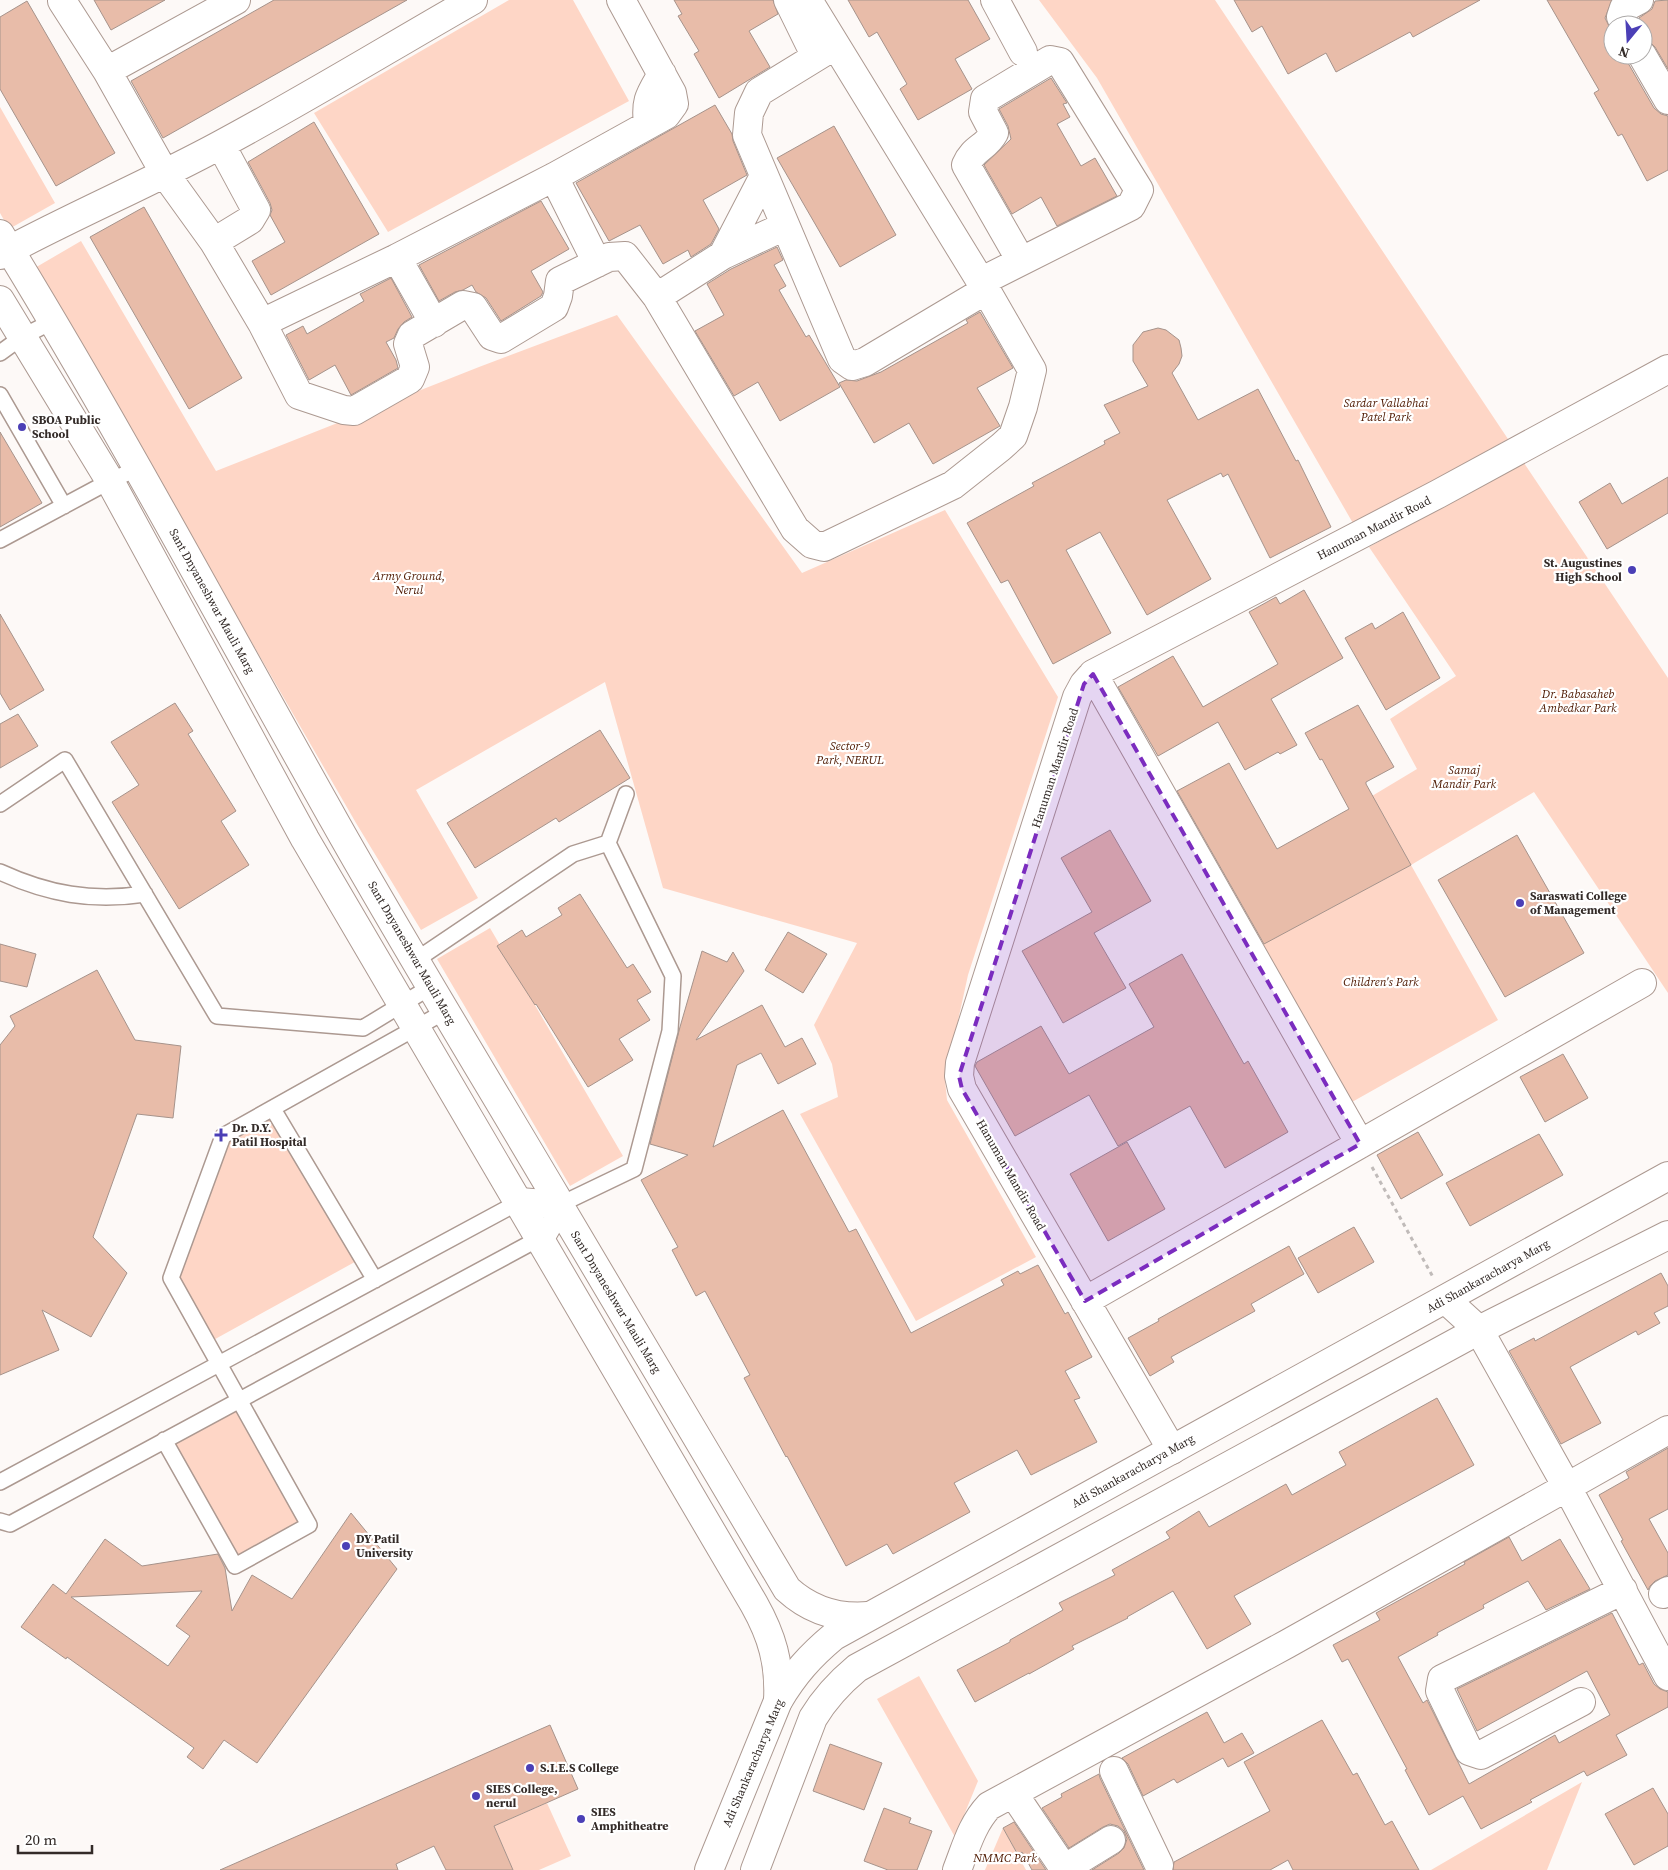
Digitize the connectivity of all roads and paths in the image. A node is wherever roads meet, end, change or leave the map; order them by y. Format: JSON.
{"nodes":[{"id":1,"x":236,"y":0,"type":"edge"},
{"id":2,"x":473,"y":0,"type":"edge"},
{"id":3,"x":621,"y":0,"type":"edge"},
{"id":4,"x":788,"y":0,"type":"edge"},
{"id":5,"x":995,"y":0,"type":"edge"},
{"id":6,"x":1639,"y":0,"type":"edge"},
{"id":7,"x":62,"y":1,"type":"edge"},
{"id":8,"x":817,"y":3,"type":"edge"},
{"id":9,"x":1622,"y":15,"type":"edge"},
{"id":10,"x":825,"y":51,"type":"junction"},
{"id":11,"x":1023,"y":52,"type":"dead end"},
{"id":12,"x":1648,"y":65,"type":"edge"},
{"id":13,"x":108,"y":71,"type":"junction"},
{"id":14,"x":1668,"y":100,"type":"edge"},
{"id":15,"x":221,"y":145,"type":"junction"},
{"id":16,"x":165,"y":174,"type":"junction"},
{"id":17,"x":764,"y":176,"type":"junction"},
{"id":18,"x":554,"y":177,"type":"junction"},
{"id":19,"x":785,"y":226,"type":"junction"},
{"id":20,"x":214,"y":242,"type":"junction"},
{"id":21,"x":3,"y":246,"type":"edge"},
{"id":22,"x":723,"y":255,"type":"junction"},
{"id":23,"x":397,"y":258,"type":"junction"},
{"id":24,"x":1020,"y":262,"type":"junction"},
{"id":25,"x":597,"y":263,"type":"junction"},
{"id":26,"x":983,"y":286,"type":"junction"},
{"id":27,"x":657,"y":297,"type":"junction"},
{"id":28,"x":0,"y":300,"type":"edge"},
{"id":29,"x":53,"y":321,"type":"junction"},
{"id":30,"x":434,"y":322,"type":"junction"},
{"id":31,"x":262,"y":323,"type":"junction"},
{"id":32,"x":11,"y":345,"type":"edge"},
{"id":33,"x":1668,"y":369,"type":"edge"},
{"id":34,"x":0,"y":395,"type":"edge"},
{"id":35,"x":138,"y":468,"type":"junction"},
{"id":36,"x":110,"y":481,"type":"junction"},
{"id":37,"x":64,"y":506,"type":"junction"},
{"id":38,"x":0,"y":540,"type":"edge"},
{"id":39,"x":1093,"y":674,"type":"junction"},
{"id":40,"x":626,"y":794,"type":"dead end"},
{"id":41,"x":0,"y":804,"type":"edge"},
{"id":42,"x":336,"y":824,"type":"junction"},
{"id":43,"x":305,"y":839,"type":"junction"},
{"id":44,"x":608,"y":843,"type":"junction"},
{"id":45,"x":0,"y":872,"type":"edge"},
{"id":46,"x":145,"y":894,"type":"dead end"},
{"id":47,"x":416,"y":960,"type":"junction"},
{"id":48,"x":1642,"y":983,"type":"dead end"},
{"id":49,"x":432,"y":986,"type":"junction"},
{"id":50,"x":446,"y":1011,"type":"junction"},
{"id":51,"x":409,"y":1016,"type":"junction"},
{"id":52,"x":273,"y":1109,"type":"junction"},
{"id":53,"x":1360,"y":1144,"type":"junction"},
{"id":54,"x":1668,"y":1176,"type":"edge"},
{"id":55,"x":519,"y":1202,"type":"junction"},
{"id":56,"x":559,"y":1205,"type":"junction"},
{"id":57,"x":1668,"y":1235,"type":"edge"},
{"id":58,"x":540,"y":1238,"type":"junction"},
{"id":59,"x":375,"y":1280,"type":"junction"},
{"id":60,"x":1446,"y":1300,"type":"junction"},
{"id":61,"x":1085,"y":1302,"type":"junction"},
{"id":62,"x":1479,"y":1330,"type":"junction"},
{"id":63,"x":219,"y":1364,"type":"junction"},
{"id":64,"x":240,"y":1400,"type":"junction"},
{"id":65,"x":1668,"y":1430,"type":"edge"},
{"id":66,"x":164,"y":1440,"type":"junction"},
{"id":67,"x":1172,"y":1450,"type":"junction"},
{"id":68,"x":0,"y":1482,"type":"edge"},
{"id":69,"x":1568,"y":1487,"type":"junction"},
{"id":70,"x":0,"y":1521,"type":"edge"},
{"id":71,"x":1623,"y":1590,"type":"junction"},
{"id":72,"x":869,"y":1616,"type":"junction"},
{"id":73,"x":1668,"y":1676,"type":"edge"},
{"id":74,"x":778,"y":1700,"type":"junction"},
{"id":75,"x":1581,"y":1702,"type":"dead end"},
{"id":76,"x":1114,"y":1771,"type":"dead end"},
{"id":77,"x":1013,"y":1793,"type":"junction"},
{"id":78,"x":1111,"y":1840,"type":"dead end"},
{"id":79,"x":1159,"y":1865,"type":"dead end"},
{"id":80,"x":709,"y":1870,"type":"edge"},
{"id":81,"x":756,"y":1870,"type":"edge"},
{"id":82,"x":957,"y":1870,"type":"edge"},
{"id":83,"x":1065,"y":1870,"type":"edge"}],
"edges":[{"from":1,"to":13,"type":"street"},
{"from":2,"to":15,"type":"street"},
{"from":3,"to":18,"type":"street"},
{"from":4,"to":10,"type":"street"},
{"from":5,"to":11,"type":"street"},
{"from":6,"to":9,"type":"street"},
{"from":7,"to":13,"type":"street"},
{"from":8,"to":10,"type":"street"},
{"from":10,"to":17,"type":"street"},
{"from":10,"to":26,"type":"street"},
{"from":12,"to":14,"type":"street"},
{"from":13,"to":16,"type":"street"},
{"from":15,"to":16,"type":"street"},
{"from":15,"to":20,"type":"street"},
{"from":16,"to":20,"type":"street"},
{"from":16,"to":21,"type":"street"},
{"from":17,"to":19,"type":"street"},
{"from":17,"to":22,"type":"street"},
{"from":18,"to":23,"type":"street"},
{"from":18,"to":25,"type":"street"},
{"from":19,"to":22,"type":"street"},
{"from":19,"to":26,"type":"street"},
{"from":20,"to":31,"type":"street"},
{"from":21,"to":29,"type":"street","name":"Sant Dnyaneshwar Mauli Marg"},
{"from":22,"to":27,"type":"street"},
{"from":23,"to":30,"type":"street"},
{"from":23,"to":31,"type":"street"},
{"from":24,"to":24,"type":"street"},
{"from":24,"to":26,"type":"street"},
{"from":25,"to":27,"type":"street"},
{"from":25,"to":30,"type":"street"},
{"from":26,"to":27,"type":"street"},
{"from":28,"to":32,"type":"street"},
{"from":29,"to":32,"type":"lane"},
{"from":29,"to":35,"type":"street","name":"Sant Dnyaneshwar Mauli Marg"},
{"from":30,"to":31,"type":"street"},
{"from":32,"to":36,"type":"street"},
{"from":33,"to":39,"type":"street","name":"Hanuman Mandir Road"},
{"from":34,"to":37,"type":"lane"},
{"from":35,"to":36,"type":"lane"},
{"from":35,"to":42,"type":"street","name":"Sant Dnyaneshwar Mauli Marg"},
{"from":36,"to":37,"type":"lane"},
{"from":36,"to":43,"type":"street"},
{"from":37,"to":38,"type":"lane"},
{"from":39,"to":53,"type":"street"},
{"from":39,"to":61,"type":"street","name":"Hanuman Mandir Road"},
{"from":40,"to":44,"type":"lane"},
{"from":41,"to":51,"type":"lane"},
{"from":42,"to":43,"type":"street"},
{"from":42,"to":47,"type":"street","name":"Sant Dnyaneshwar Mauli Marg"},
{"from":43,"to":51,"type":"street"},
{"from":44,"to":47,"type":"lane"},
{"from":44,"to":56,"type":"lane"},
{"from":45,"to":46,"type":"lane"},
{"from":47,"to":49,"type":"street","name":"Sant Dnyaneshwar Mauli Marg"},
{"from":48,"to":53,"type":"street"},
{"from":49,"to":50,"type":"street","name":"Sant Dnyaneshwar Mauli Marg"},
{"from":49,"to":51,"type":"lane"},
{"from":50,"to":51,"type":"lane"},
{"from":50,"to":56,"type":"street","name":"Sant Dnyaneshwar Mauli Marg"},
{"from":51,"to":52,"type":"lane"},
{"from":51,"to":55,"type":"street"},
{"from":52,"to":59,"type":"lane"},
{"from":52,"to":63,"type":"lane"},
{"from":53,"to":60,"type":"path"},
{"from":53,"to":61,"type":"street"},
{"from":54,"to":60,"type":"street","name":"Adi Shankaracharya Marg"},
{"from":55,"to":56,"type":"street"},
{"from":55,"to":58,"type":"street"},
{"from":55,"to":59,"type":"lane"},
{"from":56,"to":58,"type":"street"},
{"from":56,"to":72,"type":"street","name":"Sant Dnyaneshwar Mauli Marg"},
{"from":57,"to":62,"type":"street"},
{"from":58,"to":64,"type":"lane"},
{"from":58,"to":74,"type":"street"},
{"from":59,"to":63,"type":"lane"},
{"from":60,"to":62,"type":"street"},
{"from":60,"to":67,"type":"street","name":"Adi Shankaracharya Marg"},
{"from":61,"to":67,"type":"street","name":"Hanuman Mandir Road"},
{"from":62,"to":69,"type":"street"},
{"from":62,"to":81,"type":"street"},
{"from":63,"to":64,"type":"lane"},
{"from":63,"to":68,"type":"lane"},
{"from":64,"to":66,"type":"lane"},
{"from":64,"to":66,"type":"lane"},
{"from":65,"to":69,"type":"street"},
{"from":66,"to":70,"type":"lane"},
{"from":67,"to":72,"type":"street","name":"Adi Shankaracharya Marg"},
{"from":69,"to":71,"type":"street"},
{"from":69,"to":77,"type":"street"},
{"from":71,"to":73,"type":"street"},
{"from":71,"to":75,"type":"street"},
{"from":72,"to":74,"type":"street","name":"Adi Shankaracharya Marg"},
{"from":74,"to":80,"type":"street","name":"Adi Shankaracharya Marg"},
{"from":76,"to":79,"type":"street"},
{"from":77,"to":82,"type":"street"},
{"from":77,"to":83,"type":"street"},
{"from":78,"to":83,"type":"street"}]}
